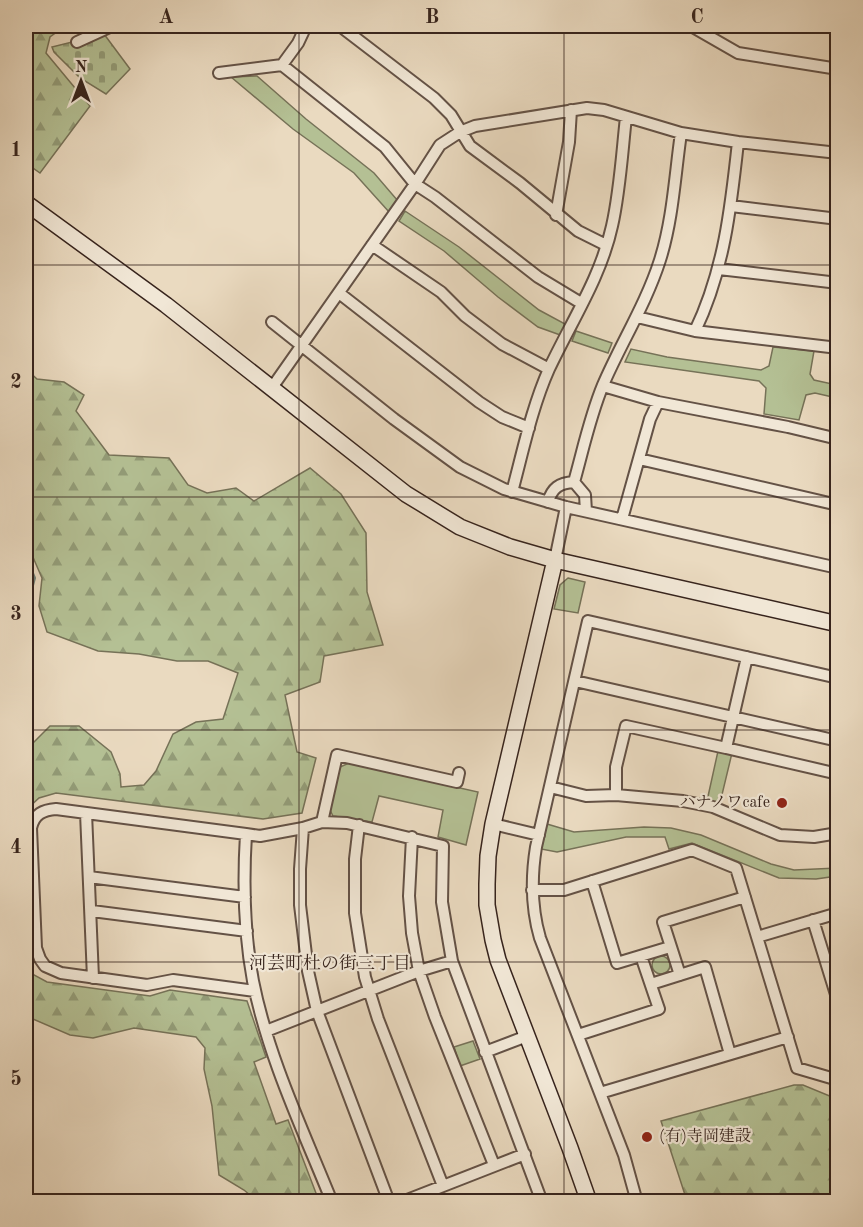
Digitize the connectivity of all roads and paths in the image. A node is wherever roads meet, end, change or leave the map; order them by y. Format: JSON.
{"nodes":[{"id":1,"x":112,"y":26,"type":"edge"},
{"id":2,"x":306,"y":26,"type":"edge"},
{"id":3,"x":340,"y":26,"type":"edge"},
{"id":4,"x":691,"y":26,"type":"edge"},
{"id":5,"x":77,"y":42,"type":"dead end"},
{"id":6,"x":282,"y":65,"type":"junction"},
{"id":7,"x":837,"y":69,"type":"edge"},
{"id":8,"x":219,"y":73,"type":"dead end"},
{"id":9,"x":571,"y":110,"type":"junction"},
{"id":10,"x":626,"y":117,"type":"junction"},
{"id":11,"x":460,"y":132,"type":"junction"},
{"id":12,"x":681,"y":133,"type":"junction"},
{"id":13,"x":738,"y":142,"type":"junction"},
{"id":14,"x":837,"y":153,"type":"edge"},
{"id":15,"x":415,"y":184,"type":"junction"},
{"id":16,"x":26,"y":203,"type":"edge"},
{"id":17,"x":731,"y":206,"type":"junction"},
{"id":18,"x":556,"y":215,"type":"junction"},
{"id":19,"x":837,"y":219,"type":"edge"},
{"id":20,"x":372,"y":245,"type":"junction"},
{"id":21,"x":606,"y":245,"type":"junction"},
{"id":22,"x":718,"y":269,"type":"junction"},
{"id":23,"x":837,"y":283,"type":"edge"},
{"id":24,"x":339,"y":293,"type":"junction"},
{"id":25,"x":581,"y":303,"type":"junction"},
{"id":26,"x":637,"y":317,"type":"junction"},
{"id":27,"x":272,"y":322,"type":"dead end"},
{"id":28,"x":695,"y":330,"type":"junction"},
{"id":29,"x":302,"y":346,"type":"junction"},
{"id":30,"x":837,"y":348,"type":"edge"},
{"id":31,"x":549,"y":369,"type":"junction"},
{"id":32,"x":603,"y":386,"type":"junction"},
{"id":33,"x":271,"y":389,"type":"junction"},
{"id":34,"x":658,"y":402,"type":"junction"},
{"id":35,"x":529,"y":428,"type":"junction"},
{"id":36,"x":837,"y":440,"type":"edge"},
{"id":37,"x":639,"y":459,"type":"junction"},
{"id":38,"x":574,"y":482,"type":"junction"},
{"id":39,"x":512,"y":492,"type":"junction"},
{"id":40,"x":548,"y":502,"type":"junction"},
{"id":41,"x":837,"y":505,"type":"edge"},
{"id":42,"x":566,"y":507,"type":"junction"},
{"id":43,"x":586,"y":512,"type":"junction"},
{"id":44,"x":622,"y":519,"type":"junction"},
{"id":45,"x":555,"y":560,"type":"junction"},
{"id":46,"x":837,"y":568,"type":"edge"},
{"id":47,"x":837,"y":624,"type":"edge"},
{"id":48,"x":747,"y":657,"type":"junction"},
{"id":49,"x":837,"y":678,"type":"edge"},
{"id":50,"x":575,"y":681,"type":"junction"},
{"id":51,"x":733,"y":717,"type":"junction"},
{"id":52,"x":837,"y":741,"type":"edge"},
{"id":53,"x":726,"y":748,"type":"junction"},
{"id":54,"x":459,"y":774,"type":"dead end"},
{"id":55,"x":837,"y":774,"type":"edge"},
{"id":56,"x":550,"y":787,"type":"junction"},
{"id":57,"x":616,"y":795,"type":"junction"},
{"id":58,"x":86,"y":813,"type":"junction"},
{"id":59,"x":322,"y":822,"type":"junction"},
{"id":60,"x":494,"y":824,"type":"junction"},
{"id":61,"x":359,"y":825,"type":"junction"},
{"id":62,"x":303,"y":828,"type":"junction"},
{"id":63,"x":837,"y":832,"type":"edge"},
{"id":64,"x":246,"y":834,"type":"junction"},
{"id":65,"x":538,"y":835,"type":"junction"},
{"id":66,"x":412,"y":837,"type":"junction"},
{"id":67,"x":89,"y":877,"type":"junction"},
{"id":68,"x":592,"y":882,"type":"junction"},
{"id":69,"x":532,"y":890,"type":"junction"},
{"id":70,"x":245,"y":897,"type":"junction"},
{"id":71,"x":745,"y":897,"type":"junction"},
{"id":72,"x":92,"y":911,"type":"junction"},
{"id":73,"x":837,"y":913,"type":"edge"},
{"id":74,"x":813,"y":920,"type":"junction"},
{"id":75,"x":247,"y":932,"type":"junction"},
{"id":76,"x":758,"y":937,"type":"junction"},
{"id":77,"x":670,"y":946,"type":"junction"},
{"id":78,"x":641,"y":956,"type":"junction"},
{"id":79,"x":452,"y":961,"type":"junction"},
{"id":80,"x":419,"y":971,"type":"junction"},
{"id":81,"x":680,"y":975,"type":"junction"},
{"id":82,"x":93,"y":978,"type":"junction"},
{"id":83,"x":651,"y":984,"type":"junction"},
{"id":84,"x":369,"y":990,"type":"junction"},
{"id":85,"x":255,"y":992,"type":"junction"},
{"id":86,"x":837,"y":1001,"type":"edge"},
{"id":87,"x":317,"y":1011,"type":"junction"},
{"id":88,"x":266,"y":1031,"type":"junction"},
{"id":89,"x":578,"y":1035,"type":"junction"},
{"id":90,"x":527,"y":1036,"type":"junction"},
{"id":91,"x":788,"y":1037,"type":"junction"},
{"id":92,"x":485,"y":1052,"type":"junction"},
{"id":93,"x":730,"y":1054,"type":"junction"},
{"id":94,"x":837,"y":1080,"type":"edge"},
{"id":95,"x":600,"y":1093,"type":"junction"},
{"id":96,"x":525,"y":1154,"type":"junction"},
{"id":97,"x":494,"y":1165,"type":"junction"},
{"id":98,"x":443,"y":1185,"type":"junction"},
{"id":99,"x":332,"y":1202,"type":"edge"},
{"id":100,"x":389,"y":1202,"type":"edge"},
{"id":101,"x":402,"y":1202,"type":"edge"},
{"id":102,"x":542,"y":1202,"type":"edge"},
{"id":103,"x":589,"y":1202,"type":"edge"},
{"id":104,"x":637,"y":1202,"type":"edge"}],
"edges":[{"from":1,"to":5,"type":"street"},
{"from":2,"to":6,"type":"street"},
{"from":3,"to":11,"type":"street"},
{"from":4,"to":7,"type":"street"},
{"from":6,"to":8,"type":"street"},
{"from":6,"to":15,"type":"street"},
{"from":9,"to":10,"type":"street"},
{"from":9,"to":11,"type":"street"},
{"from":9,"to":18,"type":"street"},
{"from":10,"to":12,"type":"street"},
{"from":10,"to":21,"type":"street"},
{"from":11,"to":15,"type":"street"},
{"from":11,"to":18,"type":"street"},
{"from":12,"to":13,"type":"street"},
{"from":12,"to":26,"type":"street"},
{"from":13,"to":14,"type":"street"},
{"from":13,"to":17,"type":"street"},
{"from":15,"to":20,"type":"street"},
{"from":15,"to":25,"type":"street"},
{"from":16,"to":33,"type":"street"},
{"from":17,"to":19,"type":"street"},
{"from":17,"to":22,"type":"street"},
{"from":18,"to":21,"type":"street"},
{"from":20,"to":24,"type":"street"},
{"from":20,"to":31,"type":"street"},
{"from":21,"to":25,"type":"street"},
{"from":22,"to":23,"type":"street"},
{"from":22,"to":28,"type":"street"},
{"from":24,"to":29,"type":"street"},
{"from":24,"to":35,"type":"street"},
{"from":25,"to":31,"type":"street"},
{"from":26,"to":28,"type":"street"},
{"from":26,"to":32,"type":"street"},
{"from":27,"to":29,"type":"street"},
{"from":28,"to":30,"type":"street"},
{"from":29,"to":33,"type":"street"},
{"from":29,"to":39,"type":"street"},
{"from":31,"to":35,"type":"street"},
{"from":32,"to":34,"type":"street"},
{"from":32,"to":38,"type":"street"},
{"from":33,"to":45,"type":"street"},
{"from":34,"to":36,"type":"street"},
{"from":34,"to":37,"type":"street"},
{"from":35,"to":39,"type":"street"},
{"from":37,"to":41,"type":"street"},
{"from":37,"to":44,"type":"street"},
{"from":38,"to":40,"type":"street"},
{"from":38,"to":43,"type":"street"},
{"from":39,"to":40,"type":"street"},
{"from":40,"to":42,"type":"street"},
{"from":42,"to":43,"type":"street"},
{"from":42,"to":45,"type":"street"},
{"from":43,"to":44,"type":"street"},
{"from":44,"to":46,"type":"street"},
{"from":45,"to":47,"type":"street"},
{"from":45,"to":60,"type":"street"},
{"from":48,"to":49,"type":"street"},
{"from":48,"to":50,"type":"street"},
{"from":48,"to":51,"type":"street"},
{"from":50,"to":51,"type":"street"},
{"from":50,"to":56,"type":"street"},
{"from":51,"to":52,"type":"street"},
{"from":51,"to":53,"type":"street"},
{"from":53,"to":55,"type":"street"},
{"from":53,"to":57,"type":"street"},
{"from":54,"to":59,"type":"street"},
{"from":56,"to":57,"type":"street"},
{"from":56,"to":65,"type":"street"},
{"from":57,"to":63,"type":"street"},
{"from":58,"to":64,"type":"street"},
{"from":58,"to":67,"type":"street"},
{"from":58,"to":82,"type":"street"},
{"from":59,"to":61,"type":"street"},
{"from":59,"to":62,"type":"street"},
{"from":60,"to":65,"type":"street"},
{"from":60,"to":90,"type":"street"},
{"from":61,"to":66,"type":"street"},
{"from":61,"to":84,"type":"street"},
{"from":62,"to":64,"type":"street"},
{"from":62,"to":87,"type":"street"},
{"from":64,"to":70,"type":"street"},
{"from":65,"to":69,"type":"street"},
{"from":66,"to":79,"type":"street"},
{"from":66,"to":80,"type":"street"},
{"from":67,"to":70,"type":"street"},
{"from":67,"to":72,"type":"street"},
{"from":68,"to":69,"type":"street"},
{"from":68,"to":71,"type":"street"},
{"from":68,"to":78,"type":"street"},
{"from":69,"to":89,"type":"street"},
{"from":70,"to":75,"type":"street"},
{"from":71,"to":76,"type":"street"},
{"from":71,"to":77,"type":"street"},
{"from":72,"to":75,"type":"street"},
{"from":72,"to":82,"type":"street"},
{"from":73,"to":74,"type":"street"},
{"from":74,"to":76,"type":"street"},
{"from":74,"to":86,"type":"street"},
{"from":75,"to":85,"type":"street"},
{"from":76,"to":91,"type":"street"},
{"from":77,"to":78,"type":"street"},
{"from":77,"to":81,"type":"street"},
{"from":78,"to":83,"type":"street"},
{"from":79,"to":80,"type":"street"},
{"from":79,"to":92,"type":"street"},
{"from":80,"to":84,"type":"street"},
{"from":80,"to":97,"type":"street"},
{"from":81,"to":83,"type":"street"},
{"from":81,"to":93,"type":"street"},
{"from":82,"to":85,"type":"street"},
{"from":83,"to":89,"type":"street"},
{"from":84,"to":87,"type":"street"},
{"from":84,"to":98,"type":"street"},
{"from":85,"to":88,"type":"street"},
{"from":87,"to":88,"type":"street"},
{"from":87,"to":100,"type":"street"},
{"from":88,"to":99,"type":"street"},
{"from":89,"to":95,"type":"street"},
{"from":90,"to":92,"type":"street"},
{"from":90,"to":103,"type":"street"},
{"from":91,"to":93,"type":"street"},
{"from":91,"to":94,"type":"street"},
{"from":92,"to":96,"type":"street"},
{"from":93,"to":95,"type":"street"},
{"from":95,"to":104,"type":"street"},
{"from":96,"to":97,"type":"street"},
{"from":96,"to":102,"type":"street"},
{"from":97,"to":98,"type":"street"},
{"from":98,"to":101,"type":"street"}]}
